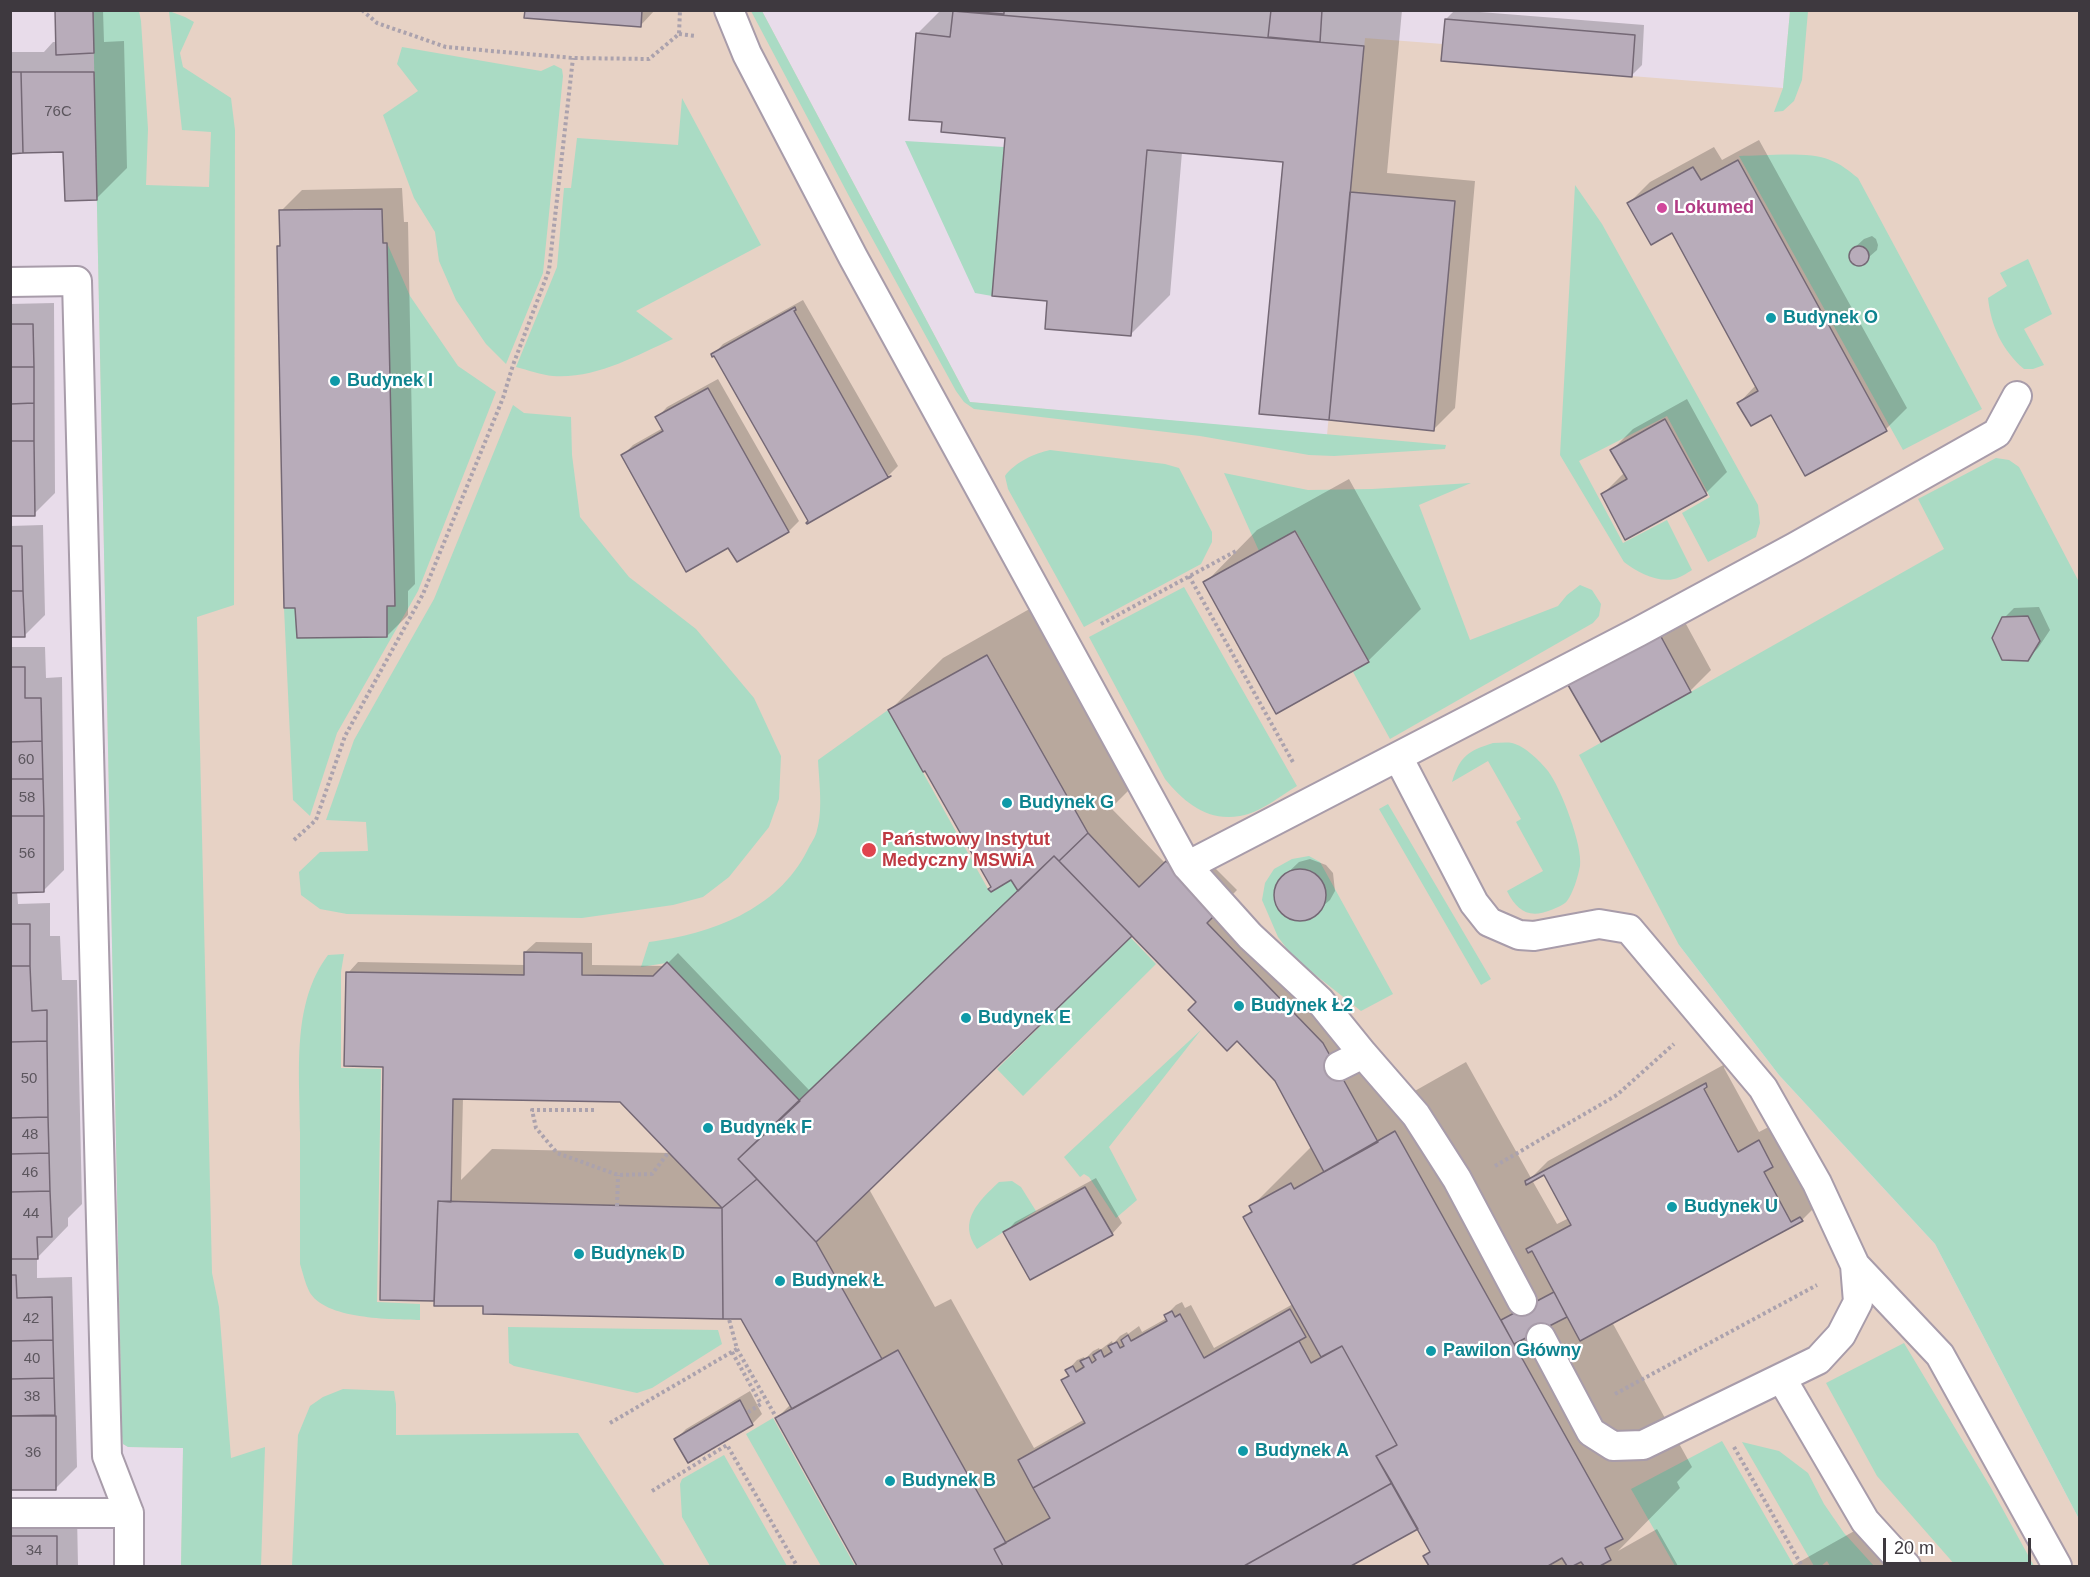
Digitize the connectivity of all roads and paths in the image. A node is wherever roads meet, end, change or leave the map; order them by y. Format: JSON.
{"nodes":[{"id":1,"x":362,"y":10,"type":"edge"},
{"id":2,"x":680,"y":10,"type":"edge"},
{"id":3,"x":729,"y":10,"type":"edge"},
{"id":4,"x":573,"y":58,"type":"junction"},
{"id":5,"x":10,"y":282,"type":"edge"},
{"id":6,"x":2017,"y":396,"type":"dead end"},
{"id":7,"x":1236,"y":551,"type":"dead end"},
{"id":8,"x":1190,"y":576,"type":"junction"},
{"id":9,"x":1065,"y":644,"type":"junction"},
{"id":10,"x":1398,"y":757,"type":"junction"},
{"id":11,"x":1314,"y":800,"type":"junction"},
{"id":12,"x":294,"y":840,"type":"dead end"},
{"id":13,"x":1187,"y":866,"type":"junction"},
{"id":14,"x":1704,"y":1018,"type":"junction"},
{"id":15,"x":594,"y":1110,"type":"dead end"},
{"id":16,"x":668,"y":1153,"type":"dead end"},
{"id":17,"x":1489,"y":1170,"type":"dead end"},
{"id":18,"x":618,"y":1175,"type":"junction"},
{"id":19,"x":617,"y":1206,"type":"dead end"},
{"id":20,"x":1855,"y":1265,"type":"junction"},
{"id":21,"x":1522,"y":1301,"type":"dead end"},
{"id":22,"x":729,"y":1319,"type":"dead end"},
{"id":23,"x":1540,"y":1338,"type":"dead end"},
{"id":24,"x":737,"y":1349,"type":"junction"},
{"id":25,"x":732,"y":1352,"type":"junction"},
{"id":26,"x":1782,"y":1379,"type":"junction"},
{"id":27,"x":1614,"y":1395,"type":"dead end"},
{"id":28,"x":1714,"y":1411,"type":"junction"},
{"id":29,"x":747,"y":1413,"type":"dead end"},
{"id":30,"x":776,"y":1417,"type":"dead end"},
{"id":31,"x":610,"y":1423,"type":"dead end"},
{"id":32,"x":652,"y":1491,"type":"dead end"},
{"id":33,"x":10,"y":1512,"type":"edge"},
{"id":34,"x":129,"y":1513,"type":"junction"},
{"id":35,"x":129,"y":1566,"type":"edge"},
{"id":36,"x":797,"y":1566,"type":"edge"},
{"id":37,"x":1802,"y":1566,"type":"edge"},
{"id":38,"x":1906,"y":1566,"type":"edge"},
{"id":39,"x":2057,"y":1566,"type":"edge"}],
"edges":[{"from":1,"to":4,"type":"path"},
{"from":2,"to":4,"type":"path"},
{"from":3,"to":9,"type":"lane"},
{"from":4,"to":12,"type":"path"},
{"from":5,"to":34,"type":"lane"},
{"from":6,"to":10,"type":"lane"},
{"from":7,"to":8,"type":"path"},
{"from":8,"to":9,"type":"path"},
{"from":8,"to":11,"type":"path"},
{"from":9,"to":13,"type":"lane"},
{"from":10,"to":11,"type":"lane"},
{"from":10,"to":14,"type":"lane"},
{"from":11,"to":13,"type":"lane"},
{"from":13,"to":21,"type":"lane"},
{"from":14,"to":17,"type":"path"},
{"from":14,"to":20,"type":"lane"},
{"from":15,"to":18,"type":"path"},
{"from":16,"to":18,"type":"path"},
{"from":18,"to":19,"type":"path"},
{"from":20,"to":26,"type":"lane"},
{"from":20,"to":27,"type":"path"},
{"from":20,"to":39,"type":"lane"},
{"from":22,"to":24,"type":"path"},
{"from":23,"to":28,"type":"lane"},
{"from":24,"to":25,"type":"path"},
{"from":24,"to":30,"type":"path"},
{"from":25,"to":29,"type":"path"},
{"from":25,"to":31,"type":"path"},
{"from":26,"to":28,"type":"lane"},
{"from":26,"to":38,"type":"lane"},
{"from":28,"to":37,"type":"path"},
{"from":32,"to":36,"type":"path"},
{"from":33,"to":34,"type":"lane"},
{"from":34,"to":35,"type":"lane"}]}
